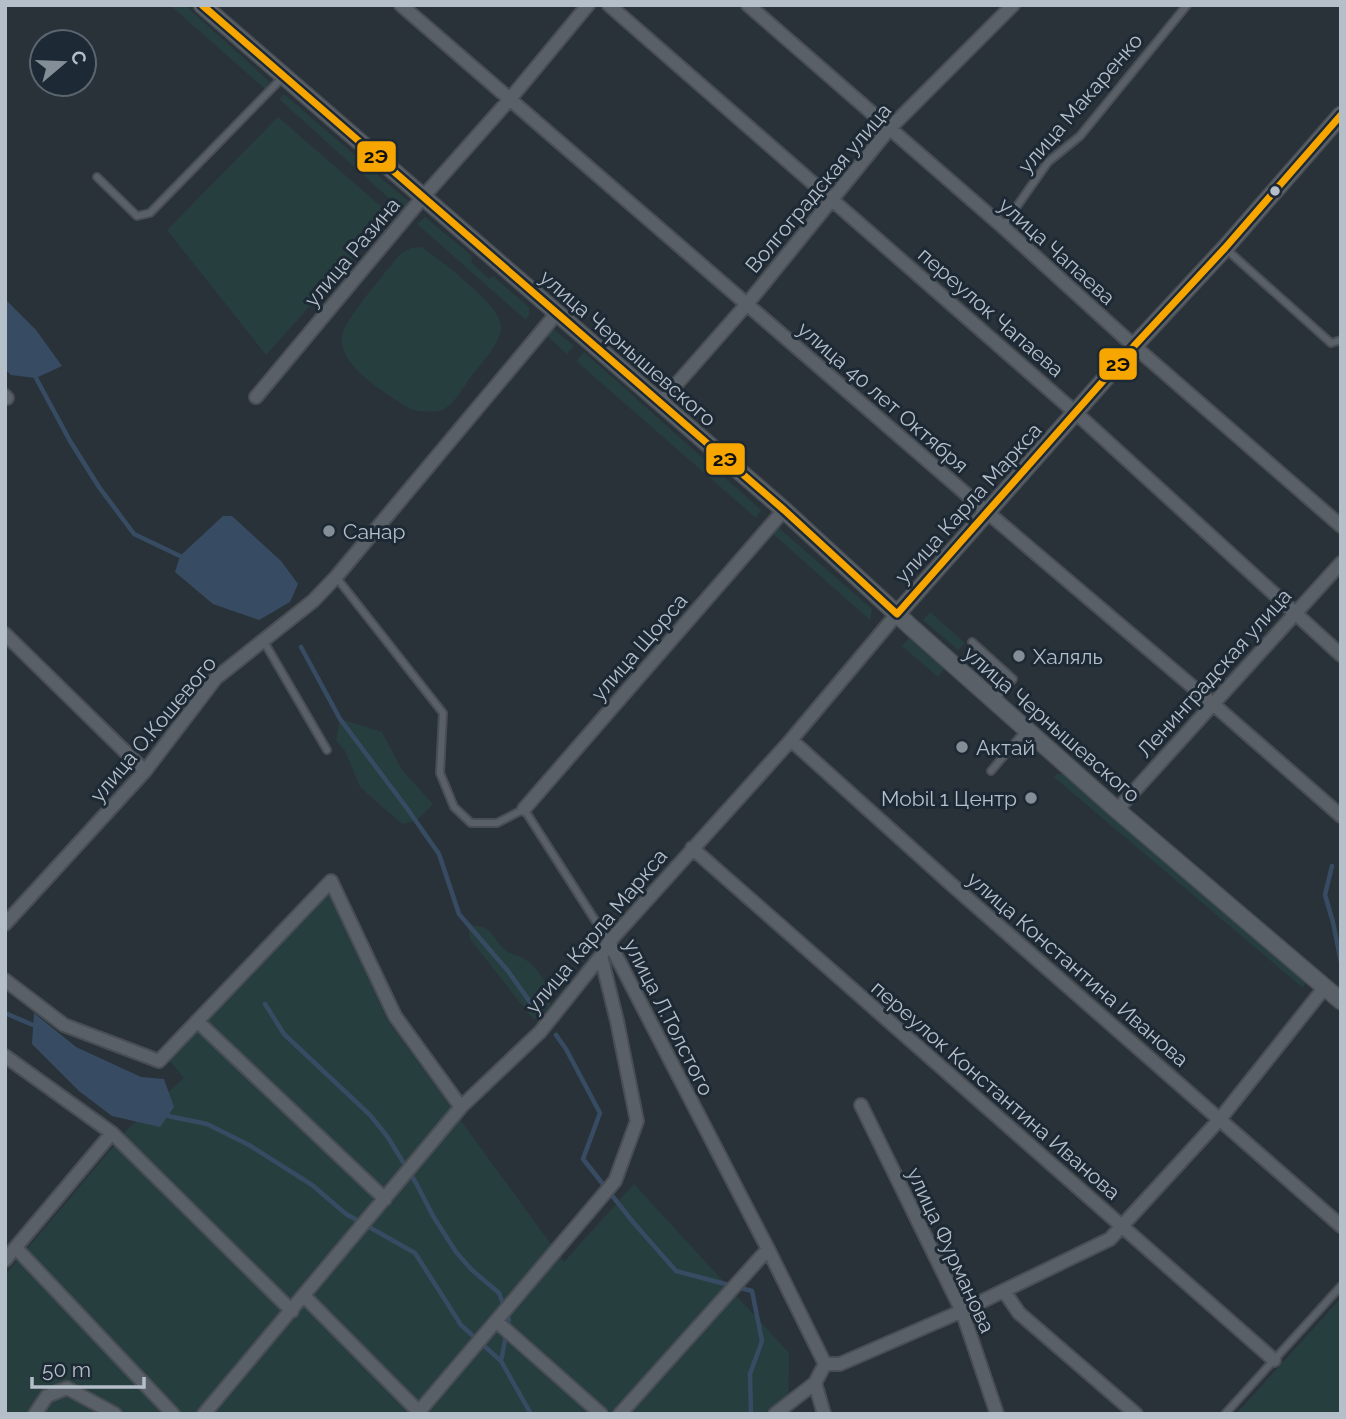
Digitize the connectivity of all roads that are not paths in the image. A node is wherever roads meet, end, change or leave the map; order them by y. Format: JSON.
{"nodes":[{"id":1,"x":202,"y":5,"type":"edge"},
{"id":2,"x":401,"y":5,"type":"edge"},
{"id":3,"x":588,"y":5,"type":"edge"},
{"id":4,"x":609,"y":5,"type":"edge"},
{"id":5,"x":1013,"y":5,"type":"edge"},
{"id":6,"x":1187,"y":5,"type":"edge"},
{"id":7,"x":757,"y":8,"type":"edge"},
{"id":8,"x":284,"y":76,"type":"junction"},
{"id":9,"x":510,"y":99,"type":"junction"},
{"id":10,"x":1341,"y":115,"type":"edge"},
{"id":11,"x":890,"y":128,"type":"junction"},
{"id":12,"x":97,"y":177,"type":"dead end"},
{"id":13,"x":423,"y":197,"type":"junction"},
{"id":14,"x":832,"y":199,"type":"junction"},
{"id":15,"x":1003,"y":227,"type":"junction"},
{"id":16,"x":1225,"y":248,"type":"junction"},
{"id":17,"x":747,"y":303,"type":"junction"},
{"id":18,"x":556,"y":313,"type":"junction"},
{"id":19,"x":1341,"y":340,"type":"edge"},
{"id":20,"x":1134,"y":346,"type":"junction"},
{"id":21,"x":256,"y":397,"type":"dead end"},
{"id":22,"x":660,"y":403,"type":"junction"},
{"id":23,"x":1076,"y":413,"type":"junction"},
{"id":24,"x":784,"y":510,"type":"junction"},
{"id":25,"x":987,"y":512,"type":"junction"},
{"id":26,"x":1341,"y":526,"type":"edge"},
{"id":27,"x":1341,"y":563,"type":"edge"},
{"id":28,"x":336,"y":577,"type":"junction"},
{"id":29,"x":1295,"y":612,"type":"junction"},
{"id":30,"x":897,"y":614,"type":"junction"},
{"id":31,"x":5,"y":634,"type":"edge"},
{"id":32,"x":263,"y":640,"type":"junction"},
{"id":33,"x":972,"y":642,"type":"dead end"},
{"id":34,"x":1341,"y":655,"type":"edge"},
{"id":35,"x":993,"y":701,"type":"junction"},
{"id":36,"x":1213,"y":704,"type":"junction"},
{"id":37,"x":1026,"y":730,"type":"junction"},
{"id":38,"x":791,"y":740,"type":"junction"},
{"id":39,"x":327,"y":750,"type":"dead end"},
{"id":40,"x":145,"y":771,"type":"junction"},
{"id":41,"x":990,"y":771,"type":"dead end"},
{"id":42,"x":524,"y":809,"type":"junction"},
{"id":43,"x":1116,"y":810,"type":"junction"},
{"id":44,"x":1341,"y":816,"type":"edge"},
{"id":45,"x":692,"y":848,"type":"junction"},
{"id":46,"x":5,"y":924,"type":"edge"},
{"id":47,"x":609,"y":942,"type":"junction"},
{"id":48,"x":601,"y":956,"type":"junction"},
{"id":49,"x":5,"y":980,"type":"edge"},
{"id":50,"x":1325,"y":987,"type":"junction"},
{"id":51,"x":1341,"y":1001,"type":"edge"},
{"id":52,"x":197,"y":1021,"type":"junction"},
{"id":53,"x":5,"y":1056,"type":"edge"},
{"id":54,"x":861,"y":1105,"type":"dead end"},
{"id":55,"x":461,"y":1107,"type":"junction"},
{"id":56,"x":1220,"y":1119,"type":"junction"},
{"id":57,"x":112,"y":1133,"type":"junction"},
{"id":58,"x":385,"y":1199,"type":"junction"},
{"id":59,"x":1122,"y":1226,"type":"junction"},
{"id":60,"x":1341,"y":1226,"type":"edge"},
{"id":61,"x":16,"y":1248,"type":"junction"},
{"id":62,"x":768,"y":1249,"type":"junction"},
{"id":63,"x":5,"y":1260,"type":"edge"},
{"id":64,"x":1341,"y":1286,"type":"edge"},
{"id":65,"x":1004,"y":1291,"type":"junction"},
{"id":66,"x":304,"y":1296,"type":"junction"},
{"id":67,"x":292,"y":1311,"type":"junction"},
{"id":68,"x":962,"y":1311,"type":"junction"},
{"id":69,"x":496,"y":1321,"type":"junction"},
{"id":70,"x":1275,"y":1360,"type":"junction"},
{"id":71,"x":825,"y":1364,"type":"junction"},
{"id":72,"x":815,"y":1383,"type":"junction"},
{"id":73,"x":418,"y":1413,"type":"edge"},
{"id":74,"x":35,"y":1414,"type":"edge"},
{"id":75,"x":115,"y":1414,"type":"edge"},
{"id":76,"x":173,"y":1414,"type":"edge"},
{"id":77,"x":204,"y":1414,"type":"edge"},
{"id":78,"x":601,"y":1414,"type":"edge"},
{"id":79,"x":620,"y":1414,"type":"edge"},
{"id":80,"x":775,"y":1414,"type":"edge"},
{"id":81,"x":824,"y":1414,"type":"edge"},
{"id":82,"x":997,"y":1414,"type":"edge"},
{"id":83,"x":1136,"y":1414,"type":"edge"},
{"id":84,"x":1225,"y":1414,"type":"edge"}],
"edges":[{"from":1,"to":8,"type":"street","name":"улица Чернышевского"},
{"from":2,"to":9,"type":"street","name":"улица 40 лет Октября"},
{"from":3,"to":9,"type":"street","name":"улица Разина"},
{"from":4,"to":14,"type":"street","name":"переулок Чапаева"},
{"from":5,"to":11,"type":"street","name":"Волгоградская улица"},
{"from":6,"to":15,"type":"lane","name":"улица Макаренко"},
{"from":7,"to":11,"type":"street","name":"улица Чапаева"},
{"from":8,"to":12,"type":"lane"},
{"from":8,"to":13,"type":"street","name":"улица Чернышевского"},
{"from":9,"to":13,"type":"street","name":"улица Разина"},
{"from":9,"to":17,"type":"street","name":"улица 40 лет Октября"},
{"from":10,"to":16,"type":"street","name":"улица Карла Маркса"},
{"from":11,"to":14,"type":"street","name":"Волгоградская улица"},
{"from":11,"to":15,"type":"street","name":"улица Чапаева"},
{"from":13,"to":18,"type":"street","name":"улица Чернышевского"},
{"from":13,"to":21,"type":"street","name":"улица Разина"},
{"from":14,"to":17,"type":"street","name":"Волгоградская улица"},
{"from":14,"to":23,"type":"street","name":"переулок Чапаева"},
{"from":15,"to":20,"type":"street","name":"улица Чапаева"},
{"from":16,"to":19,"type":"lane"},
{"from":16,"to":20,"type":"street","name":"улица Карла Маркса"},
{"from":17,"to":22,"type":"street","name":"Волгоградская улица"},
{"from":17,"to":25,"type":"street","name":"улица 40 лет Октября"},
{"from":18,"to":22,"type":"street","name":"улица Чернышевского"},
{"from":18,"to":28,"type":"street","name":"улица О.Кошевого"},
{"from":20,"to":23,"type":"street","name":"улица Карла Маркса"},
{"from":20,"to":26,"type":"street","name":"улица Чапаева"},
{"from":22,"to":24,"type":"street","name":"улица Чернышевского"},
{"from":23,"to":25,"type":"street","name":"улица Карла Маркса"},
{"from":23,"to":29,"type":"street","name":"переулок Чапаева"},
{"from":24,"to":30,"type":"street","name":"улица Чернышевского"},
{"from":24,"to":42,"type":"street","name":"улица Щорса"},
{"from":25,"to":30,"type":"street","name":"улица Карла Маркса"},
{"from":25,"to":36,"type":"street","name":"улица 40 лет Октября"},
{"from":27,"to":29,"type":"street","name":"Ленинградская улица"},
{"from":28,"to":32,"type":"street","name":"улица О.Кошевого"},
{"from":28,"to":42,"type":"lane"},
{"from":29,"to":34,"type":"street","name":"переулок Чапаева"},
{"from":29,"to":36,"type":"street","name":"Ленинградская улица"},
{"from":30,"to":35,"type":"street","name":"улица Чернышевского"},
{"from":30,"to":38,"type":"street","name":"улица Карла Маркса"},
{"from":31,"to":40,"type":"street"},
{"from":32,"to":39,"type":"lane"},
{"from":32,"to":40,"type":"street","name":"улица О.Кошевого"},
{"from":33,"to":35,"type":"lane"},
{"from":35,"to":37,"type":"street","name":"улица Чернышевского"},
{"from":36,"to":43,"type":"street","name":"Ленинградская улица"},
{"from":36,"to":44,"type":"street","name":"улица 40 лет Октября"},
{"from":37,"to":41,"type":"lane"},
{"from":37,"to":43,"type":"street","name":"улица Чернышевского"},
{"from":38,"to":45,"type":"street","name":"улица Карла Маркса"},
{"from":38,"to":56,"type":"street","name":"улица Константина Иванова"},
{"from":40,"to":46,"type":"street","name":"улица О.Кошевого"},
{"from":42,"to":47,"type":"lane","name":"улица Л.Толстого"},
{"from":43,"to":50,"type":"street","name":"улица Чернышевского"},
{"from":45,"to":47,"type":"street","name":"улица Карла Маркса"},
{"from":45,"to":59,"type":"street","name":"переулок Константина Иванова"},
{"from":47,"to":48,"type":"street","name":"улица Карла Маркса"},
{"from":47,"to":62,"type":"street","name":"улица Л.Толстого"},
{"from":48,"to":55,"type":"street","name":"улица Карла Маркса"},
{"from":48,"to":69,"type":"street"},
{"from":49,"to":52,"type":"street"},
{"from":50,"to":51,"type":"street","name":"улица Чернышевского"},
{"from":50,"to":56,"type":"street"},
{"from":52,"to":55,"type":"street"},
{"from":52,"to":58,"type":"street"},
{"from":53,"to":57,"type":"street"},
{"from":54,"to":68,"type":"street","name":"улица Фурманова"},
{"from":55,"to":58,"type":"street","name":"улица Карла Маркса"},
{"from":56,"to":59,"type":"street"},
{"from":56,"to":60,"type":"street","name":"улица Константина Иванова"},
{"from":57,"to":61,"type":"street"},
{"from":57,"to":67,"type":"street"},
{"from":58,"to":66,"type":"street","name":"улица Карла Маркса"},
{"from":59,"to":65,"type":"street"},
{"from":59,"to":70,"type":"street","name":"переулок Константина Иванова"},
{"from":61,"to":63,"type":"street"},
{"from":61,"to":76,"type":"street"},
{"from":62,"to":71,"type":"street","name":"улица Л.Толстого"},
{"from":62,"to":79,"type":"street"},
{"from":64,"to":70,"type":"lane"},
{"from":65,"to":68,"type":"street"},
{"from":65,"to":83,"type":"street"},
{"from":66,"to":67,"type":"street","name":"улица Карла Маркса"},
{"from":66,"to":73,"type":"street"},
{"from":67,"to":77,"type":"street","name":"улица Карла Маркса"},
{"from":68,"to":71,"type":"street"},
{"from":68,"to":82,"type":"street","name":"улица Фурманова"},
{"from":69,"to":73,"type":"street"},
{"from":69,"to":78,"type":"street"},
{"from":70,"to":84,"type":"lane"},
{"from":71,"to":72,"type":"street"},
{"from":72,"to":80,"type":"street"},
{"from":72,"to":81,"type":"street"},
{"from":74,"to":75,"type":"street"}]}
